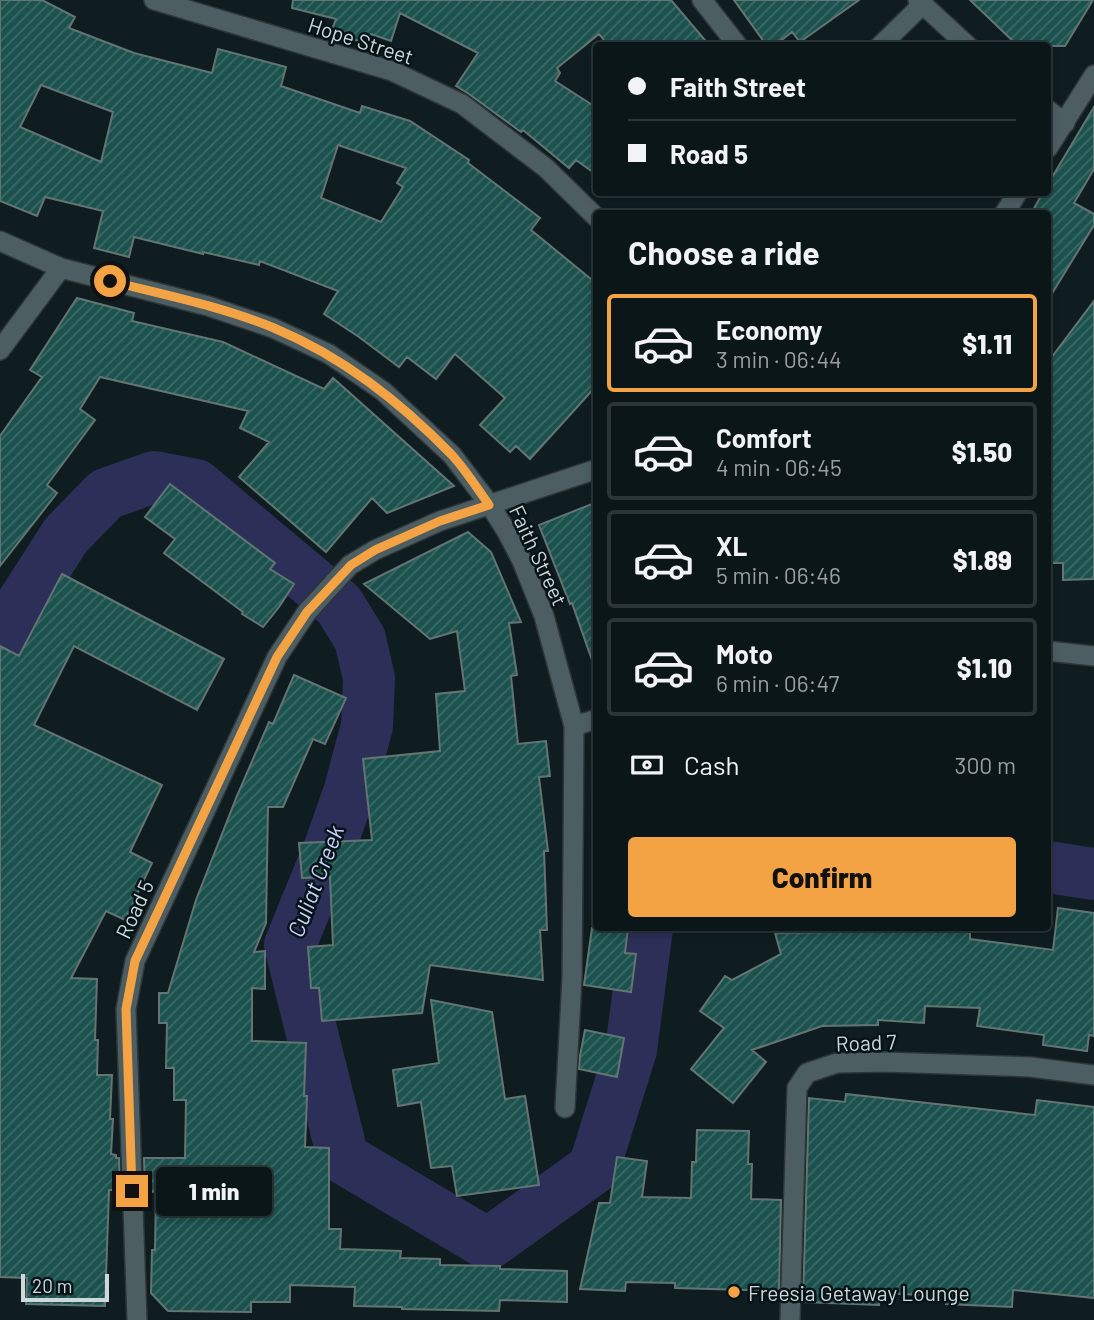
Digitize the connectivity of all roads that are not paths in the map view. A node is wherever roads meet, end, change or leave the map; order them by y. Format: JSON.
{"nodes":[{"id":1,"x":154,"y":0,"type":"edge"},
{"id":2,"x":702,"y":0,"type":"edge"},
{"id":3,"x":920,"y":2,"type":"edge"},
{"id":4,"x":735,"y":42,"type":"edge"},
{"id":5,"x":884,"y":42,"type":"edge"},
{"id":6,"x":964,"y":42,"type":"edge"},
{"id":7,"x":1094,"y":75,"type":"edge"},
{"id":8,"x":1051,"y":112,"type":"edge"},
{"id":9,"x":1065,"y":123,"type":"junction"},
{"id":10,"x":1051,"y":144,"type":"edge"},
{"id":11,"x":593,"y":214,"type":"edge"},
{"id":12,"x":0,"y":241,"type":"edge"},
{"id":13,"x":61,"y":268,"type":"junction"},
{"id":14,"x":0,"y":350,"type":"edge"},
{"id":15,"x":593,"y":470,"type":"edge"},
{"id":16,"x":489,"y":505,"type":"junction"},
{"id":17,"x":1051,"y":651,"type":"edge"},
{"id":18,"x":1094,"y":656,"type":"edge"},
{"id":19,"x":593,"y":720,"type":"edge"},
{"id":20,"x":574,"y":726,"type":"junction"},
{"id":21,"x":1094,"y":1075,"type":"edge"},
{"id":22,"x":565,"y":1108,"type":"dead end"},
{"id":23,"x":136,"y":1320,"type":"edge"},
{"id":24,"x":790,"y":1320,"type":"edge"}],
"edges":[{"from":1,"to":11,"type":"street","name":"Hope Street"},
{"from":2,"to":4,"type":"street"},
{"from":3,"to":5,"type":"street"},
{"from":3,"to":6,"type":"street"},
{"from":7,"to":9,"type":"street"},
{"from":8,"to":9,"type":"street"},
{"from":9,"to":10,"type":"street"},
{"from":12,"to":13,"type":"street","name":"Faith Street"},
{"from":13,"to":14,"type":"street"},
{"from":13,"to":16,"type":"street","name":"Faith Street"},
{"from":15,"to":16,"type":"street","name":"Road 5"},
{"from":16,"to":20,"type":"street","name":"Faith Street"},
{"from":16,"to":23,"type":"street","name":"Road 5"},
{"from":17,"to":18,"type":"street"},
{"from":19,"to":20,"type":"street"},
{"from":20,"to":22,"type":"street","name":"Faith Street"},
{"from":21,"to":24,"type":"street","name":"Road 7"}]}
